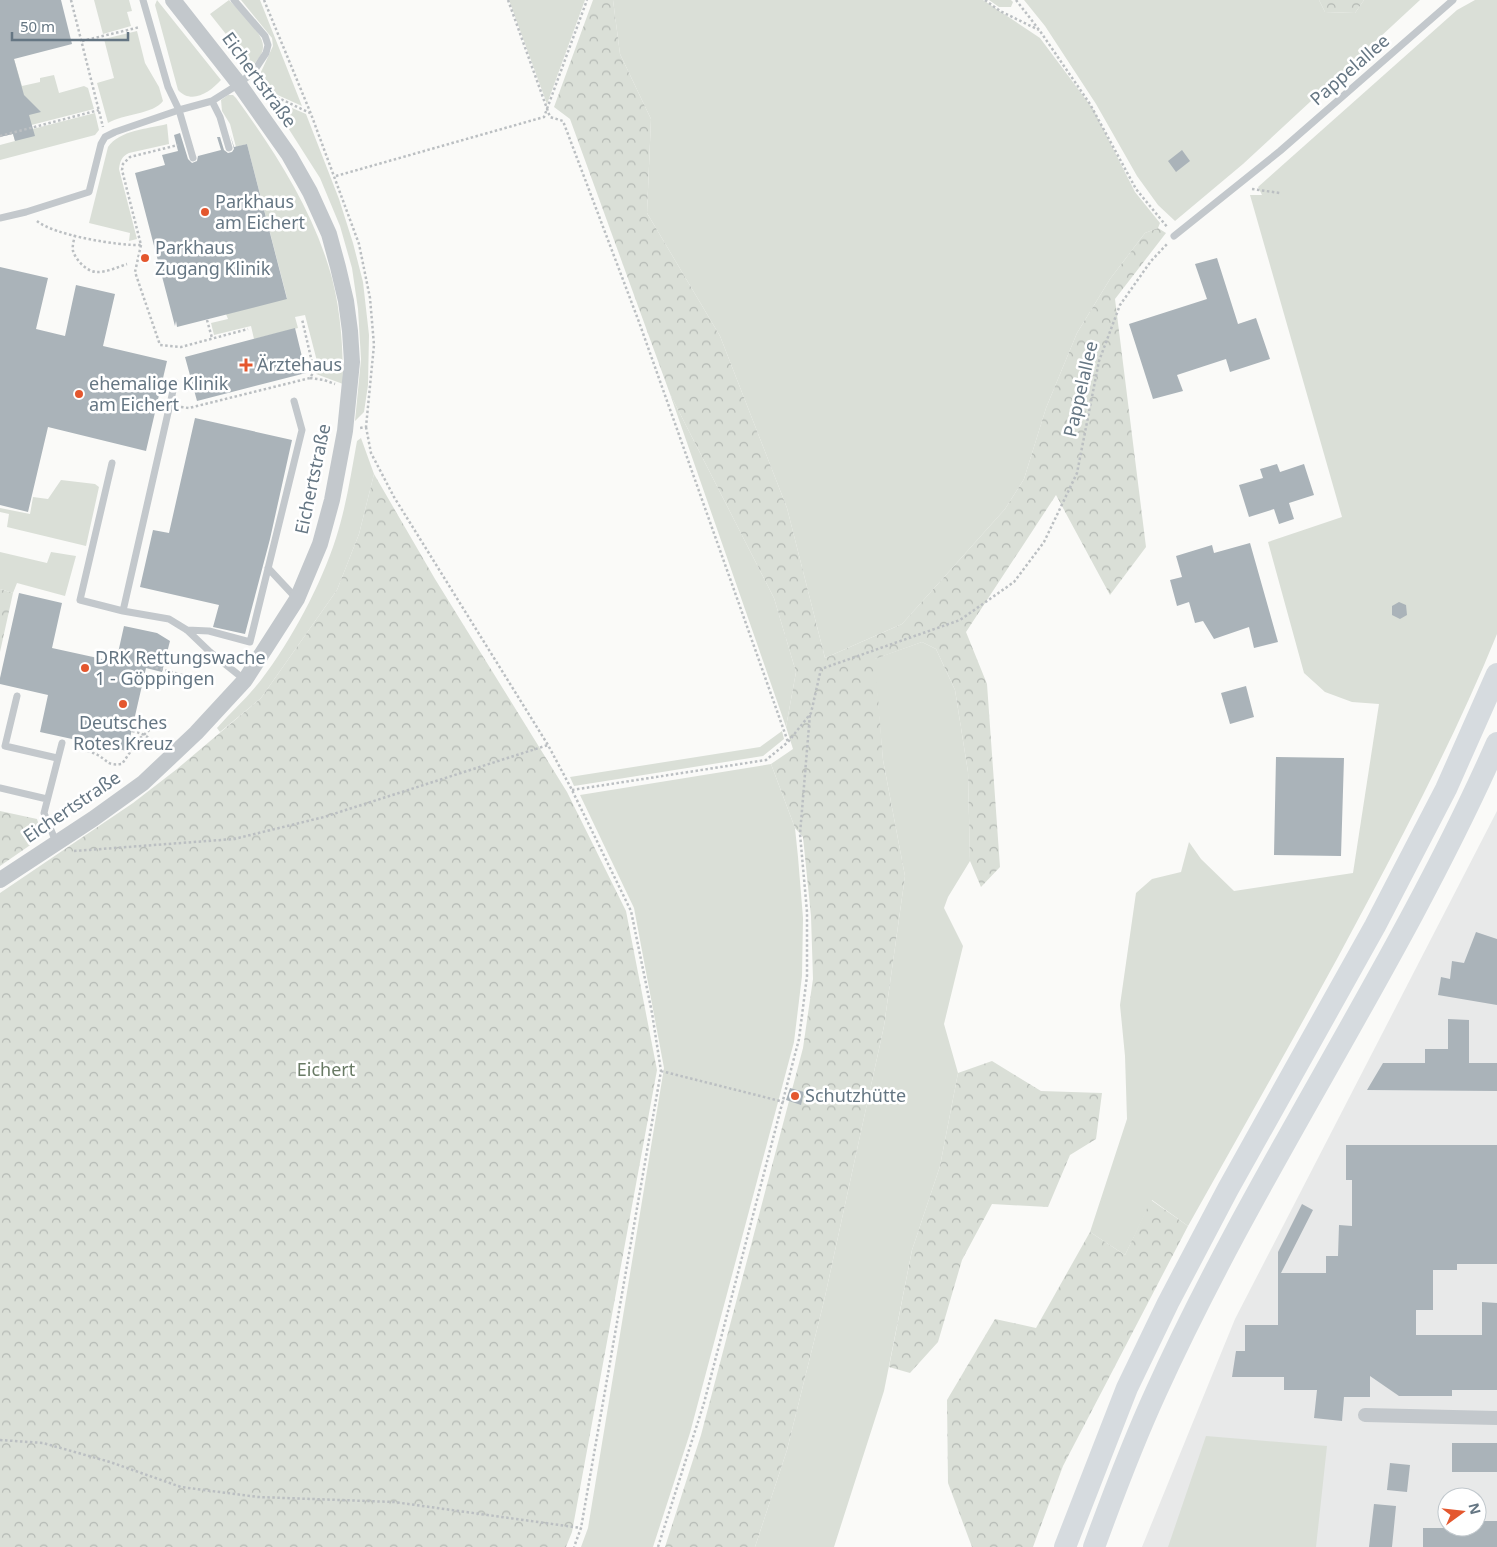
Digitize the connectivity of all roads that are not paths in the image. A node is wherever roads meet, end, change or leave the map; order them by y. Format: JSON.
{"nodes":[{"id":1,"x":143,"y":0,"type":"edge"},
{"id":2,"x":173,"y":0,"type":"edge"},
{"id":3,"x":234,"y":0,"type":"edge"},
{"id":4,"x":1452,"y":0,"type":"edge"},
{"id":5,"x":239,"y":84,"type":"junction"},
{"id":6,"x":212,"y":101,"type":"junction"},
{"id":7,"x":179,"y":110,"type":"junction"},
{"id":8,"x":228,"y":148,"type":"dead end"},
{"id":9,"x":193,"y":158,"type":"dead end"},
{"id":10,"x":0,"y":218,"type":"edge"},
{"id":11,"x":1174,"y":236,"type":"road end"},
{"id":12,"x":175,"y":382,"type":"dead end"},
{"id":13,"x":294,"y":401,"type":"dead end"},
{"id":14,"x":112,"y":463,"type":"dead end"},
{"id":15,"x":268,"y":568,"type":"junction"},
{"id":16,"x":297,"y":599,"type":"junction"},
{"id":17,"x":123,"y":611,"type":"junction"},
{"id":18,"x":187,"y":630,"type":"junction"},
{"id":19,"x":1497,"y":674,"type":"edge"},
{"id":20,"x":245,"y":680,"type":"junction"},
{"id":21,"x":17,"y":696,"type":"dead end"},
{"id":22,"x":62,"y":743,"type":"road end"},
{"id":23,"x":1497,"y":743,"type":"edge"},
{"id":24,"x":57,"y":758,"type":"junction"},
{"id":25,"x":0,"y":788,"type":"edge"},
{"id":26,"x":47,"y":799,"type":"junction"},
{"id":27,"x":56,"y":842,"type":"junction"},
{"id":28,"x":0,"y":880,"type":"edge"},
{"id":29,"x":1365,"y":1414,"type":"dead end"},
{"id":30,"x":1497,"y":1418,"type":"edge"},
{"id":31,"x":1065,"y":1547,"type":"edge"},
{"id":32,"x":1094,"y":1547,"type":"edge"}],
"edges":[{"from":1,"to":7,"type":"lane"},
{"from":2,"to":5,"type":"street","name":"Eichertstraße"},
{"from":3,"to":5,"type":"lane"},
{"from":4,"to":11,"type":"lane","name":"Pappelallee"},
{"from":5,"to":6,"type":"lane"},
{"from":5,"to":16,"type":"street","name":"Eichertstraße"},
{"from":6,"to":7,"type":"lane"},
{"from":6,"to":8,"type":"lane"},
{"from":7,"to":9,"type":"lane"},
{"from":7,"to":10,"type":"lane"},
{"from":12,"to":17,"type":"lane"},
{"from":13,"to":15,"type":"lane"},
{"from":14,"to":17,"type":"lane"},
{"from":15,"to":16,"type":"lane"},
{"from":15,"to":18,"type":"lane"},
{"from":16,"to":20,"type":"street","name":"Eichertstraße"},
{"from":17,"to":18,"type":"lane"},
{"from":18,"to":20,"type":"lane"},
{"from":19,"to":31,"type":"highway"},
{"from":20,"to":27,"type":"street","name":"Eichertstraße"},
{"from":21,"to":24,"type":"lane"},
{"from":22,"to":24,"type":"lane"},
{"from":23,"to":32,"type":"highway"},
{"from":24,"to":26,"type":"lane"},
{"from":25,"to":26,"type":"lane"},
{"from":26,"to":27,"type":"lane"},
{"from":27,"to":28,"type":"street","name":"Eichertstraße"},
{"from":29,"to":30,"type":"street"}]}
